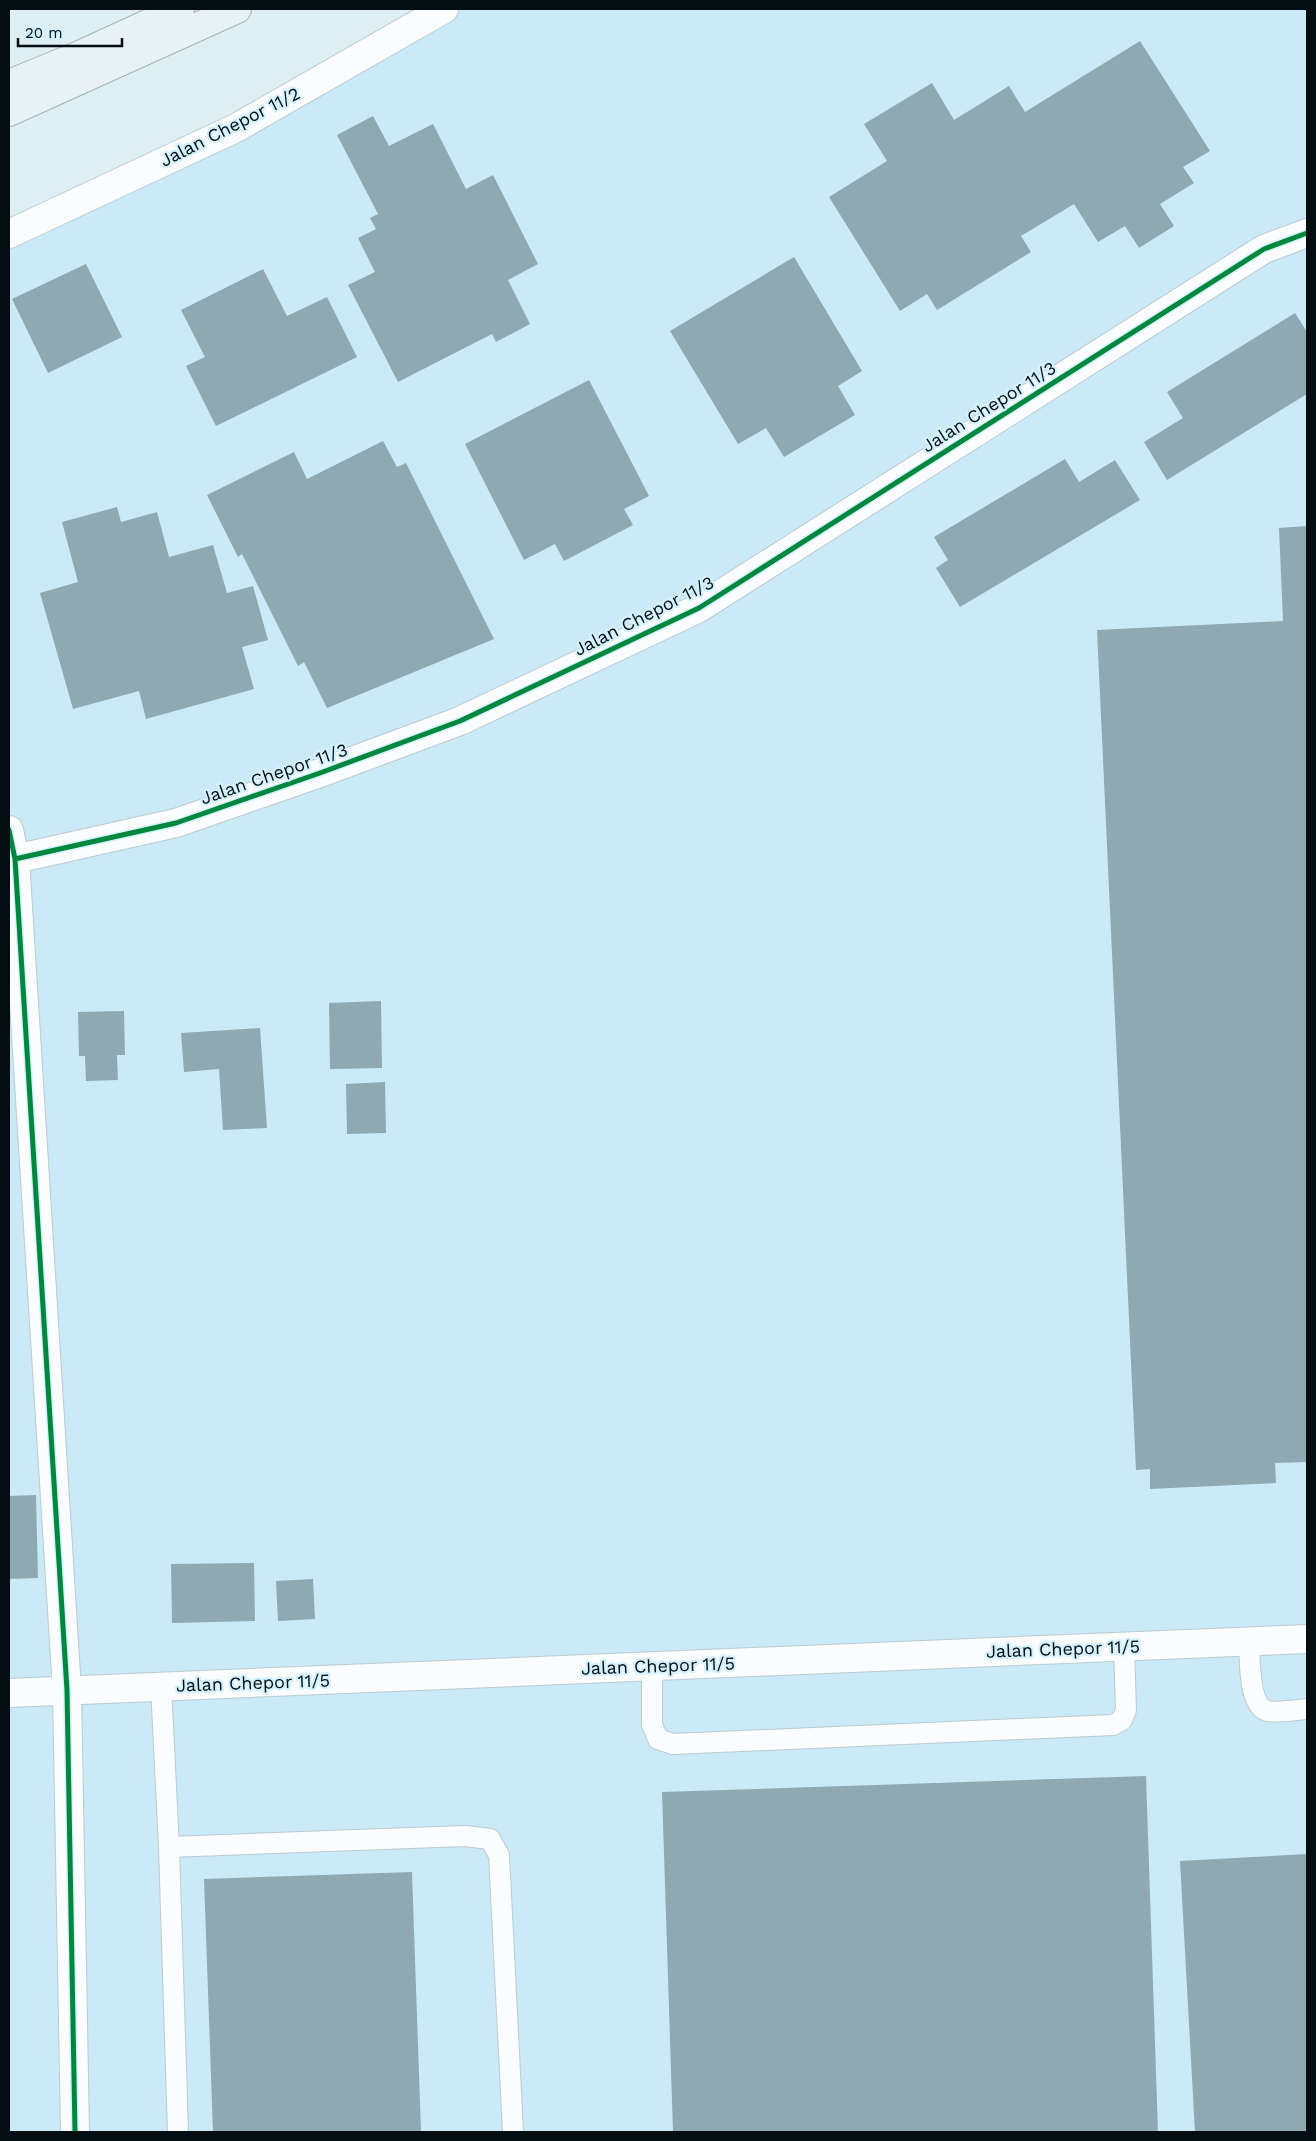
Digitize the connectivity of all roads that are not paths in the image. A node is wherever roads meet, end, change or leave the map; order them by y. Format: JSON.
{"nodes":[{"id":1,"x":180,"y":9,"type":"edge"},
{"id":2,"x":237,"y":9,"type":"edge"},
{"id":3,"x":444,"y":9,"type":"edge"},
{"id":4,"x":9,"y":84,"type":"edge"},
{"id":5,"x":9,"y":112,"type":"edge"},
{"id":6,"x":1307,"y":233,"type":"edge"},
{"id":7,"x":9,"y":234,"type":"edge"},
{"id":8,"x":9,"y":830,"type":"edge"},
{"id":9,"x":15,"y":859,"type":"junction"},
{"id":10,"x":1307,"y":1639,"type":"edge"},
{"id":11,"x":1249,"y":1641,"type":"junction"},
{"id":12,"x":1124,"y":1646,"type":"junction"},
{"id":13,"x":652,"y":1666,"type":"junction"},
{"id":14,"x":161,"y":1686,"type":"junction"},
{"id":15,"x":67,"y":1690,"type":"junction"},
{"id":16,"x":9,"y":1693,"type":"edge"},
{"id":17,"x":1307,"y":1709,"type":"edge"},
{"id":18,"x":170,"y":1847,"type":"junction"},
{"id":19,"x":75,"y":2132,"type":"edge"},
{"id":20,"x":178,"y":2132,"type":"edge"},
{"id":21,"x":513,"y":2132,"type":"edge"}],
"edges":[{"from":1,"to":4,"type":"main road"},
{"from":2,"to":5,"type":"main road"},
{"from":3,"to":7,"type":"street","name":"Jalan Chepor 11/2"},
{"from":6,"to":9,"type":"street","name":"Jalan Chepor 11/3"},
{"from":8,"to":9,"type":"street"},
{"from":9,"to":15,"type":"street"},
{"from":10,"to":11,"type":"street","name":"Jalan Chepor 11/5"},
{"from":11,"to":12,"type":"street","name":"Jalan Chepor 11/5"},
{"from":11,"to":17,"type":"lane"},
{"from":12,"to":13,"type":"street","name":"Jalan Chepor 11/5"},
{"from":12,"to":13,"type":"lane"},
{"from":13,"to":14,"type":"street","name":"Jalan Chepor 11/5"},
{"from":14,"to":15,"type":"street","name":"Jalan Chepor 11/5"},
{"from":14,"to":18,"type":"lane"},
{"from":15,"to":16,"type":"street","name":"Jalan Chepor 11/5"},
{"from":15,"to":19,"type":"street"},
{"from":18,"to":20,"type":"lane"},
{"from":18,"to":21,"type":"lane"}]}
